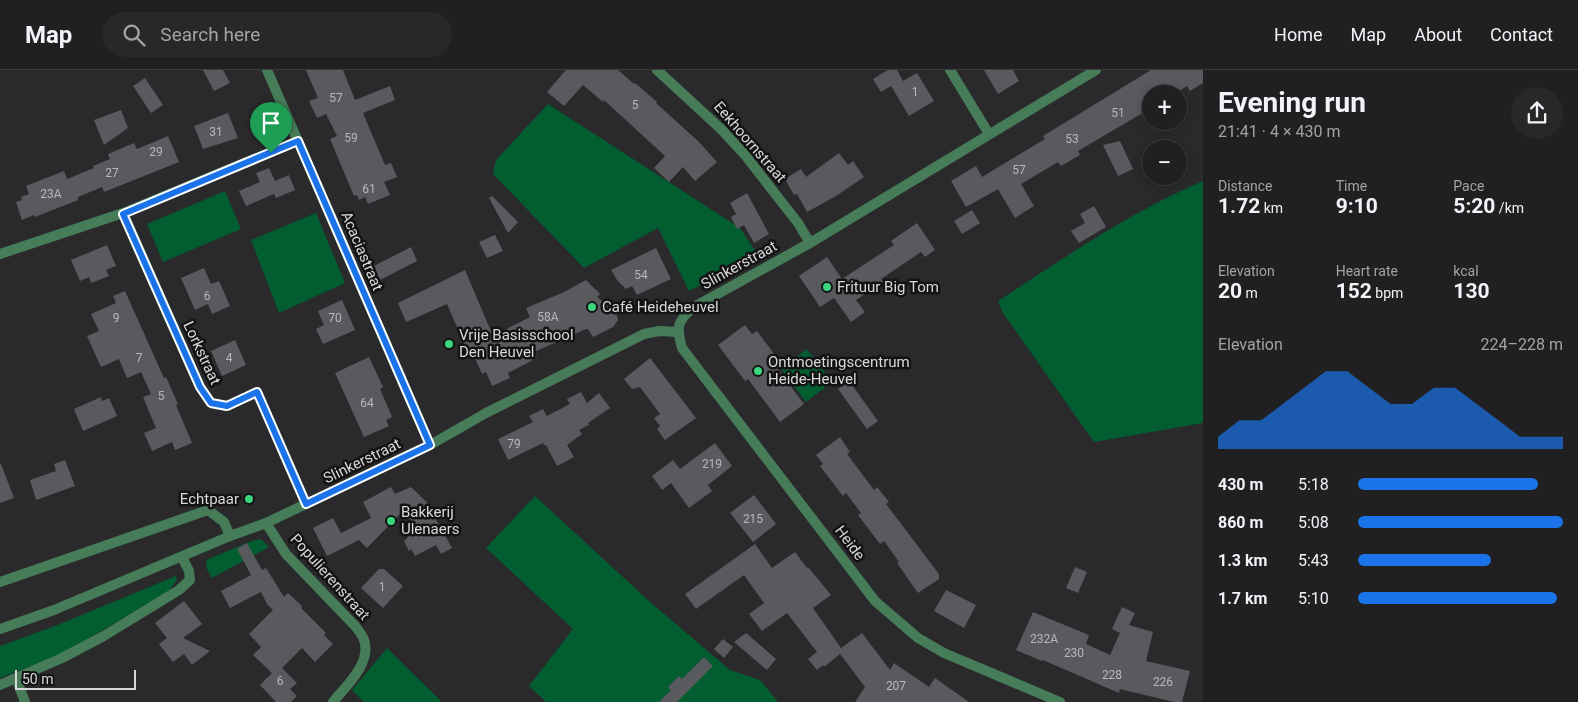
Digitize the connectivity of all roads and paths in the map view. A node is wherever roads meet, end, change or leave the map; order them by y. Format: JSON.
{"nodes":[{"id":1,"x":267,"y":70,"type":"edge"},
{"id":2,"x":657,"y":70,"type":"edge"},
{"id":3,"x":950,"y":70,"type":"edge"},
{"id":4,"x":1096,"y":70,"type":"edge"},
{"id":5,"x":989,"y":134,"type":"junction"},
{"id":6,"x":298,"y":141,"type":"junction"},
{"id":7,"x":123,"y":214,"type":"junction"},
{"id":8,"x":810,"y":243,"type":"junction"},
{"id":9,"x":0,"y":254,"type":"edge"},
{"id":10,"x":677,"y":332,"type":"junction"},
{"id":11,"x":430,"y":445,"type":"junction"},
{"id":12,"x":306,"y":504,"type":"junction"},
{"id":13,"x":266,"y":523,"type":"junction"},
{"id":14,"x":230,"y":536,"type":"junction"},
{"id":15,"x":182,"y":557,"type":"junction"},
{"id":16,"x":0,"y":582,"type":"edge"},
{"id":17,"x":0,"y":629,"type":"edge"},
{"id":18,"x":16,"y":678,"type":"junction"},
{"id":19,"x":0,"y":685,"type":"edge"},
{"id":20,"x":25,"y":702,"type":"edge"},
{"id":21,"x":333,"y":702,"type":"edge"},
{"id":22,"x":1060,"y":702,"type":"edge"}],
"edges":[{"from":1,"to":6,"type":"street","name":"Acaciastraat"},
{"from":2,"to":8,"type":"street","name":"Eekhoornstraat"},
{"from":3,"to":5,"type":"street"},
{"from":4,"to":5,"type":"street","name":"Slinkerstraat"},
{"from":5,"to":8,"type":"street","name":"Slinkerstraat"},
{"from":6,"to":7,"type":"street"},
{"from":6,"to":11,"type":"street","name":"Acaciastraat"},
{"from":7,"to":9,"type":"street"},
{"from":7,"to":12,"type":"street","name":"Lorkstraat"},
{"from":8,"to":10,"type":"street","name":"Slinkerstraat"},
{"from":10,"to":11,"type":"street","name":"Slinkerstraat"},
{"from":10,"to":22,"type":"street","name":"Heide"},
{"from":11,"to":12,"type":"street","name":"Slinkerstraat"},
{"from":12,"to":13,"type":"street","name":"Slinkerstraat"},
{"from":13,"to":14,"type":"street","name":"Slinkerstraat"},
{"from":13,"to":21,"type":"street","name":"Populierenstraat"},
{"from":14,"to":15,"type":"street","name":"Slinkerstraat"},
{"from":14,"to":16,"type":"street"},
{"from":15,"to":17,"type":"street","name":"Slinkerstraat"},
{"from":15,"to":18,"type":"street"},
{"from":18,"to":19,"type":"street"},
{"from":18,"to":20,"type":"street"}]}
